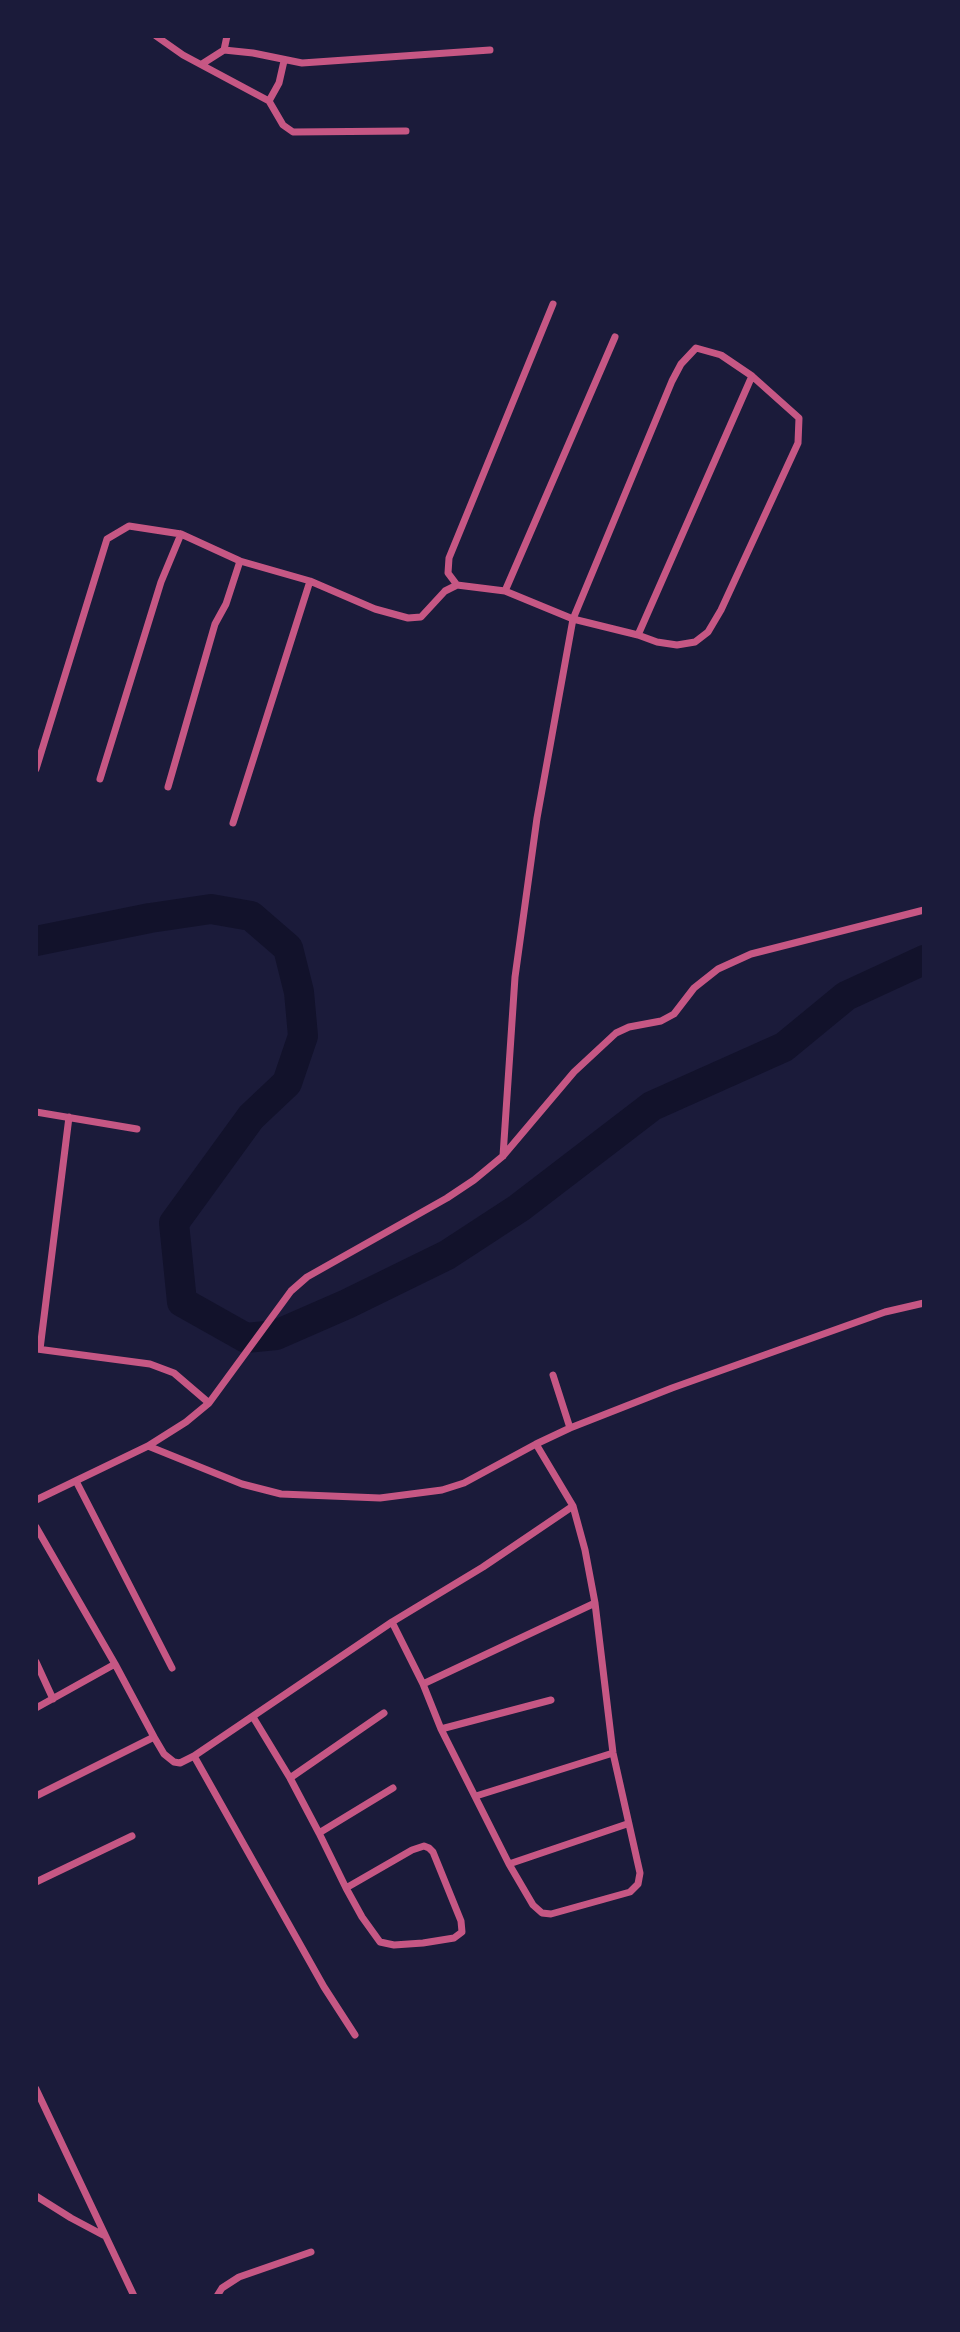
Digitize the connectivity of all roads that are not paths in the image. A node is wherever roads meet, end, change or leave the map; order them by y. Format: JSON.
{"nodes":[{"id":1,"x":156,"y":36,"type":"edge"},
{"id":2,"x":227,"y":36,"type":"edge"},
{"id":3,"x":224,"y":50,"type":"junction"},
{"id":4,"x":490,"y":50,"type":"dead end"},
{"id":5,"x":284,"y":61,"type":"junction"},
{"id":6,"x":202,"y":64,"type":"junction"},
{"id":7,"x":269,"y":101,"type":"junction"},
{"id":8,"x":406,"y":131,"type":"dead end"},
{"id":9,"x":553,"y":304,"type":"dead end"},
{"id":10,"x":615,"y":337,"type":"dead end"},
{"id":11,"x":752,"y":376,"type":"junction"},
{"id":12,"x":181,"y":534,"type":"junction"},
{"id":13,"x":240,"y":561,"type":"junction"},
{"id":14,"x":310,"y":581,"type":"junction"},
{"id":15,"x":457,"y":585,"type":"junction"},
{"id":16,"x":505,"y":591,"type":"junction"},
{"id":17,"x":573,"y":619,"type":"junction"},
{"id":18,"x":638,"y":635,"type":"junction"},
{"id":19,"x":36,"y":769,"type":"edge"},
{"id":20,"x":100,"y":779,"type":"dead end"},
{"id":21,"x":168,"y":787,"type":"dead end"},
{"id":22,"x":233,"y":823,"type":"dead end"},
{"id":23,"x":924,"y":910,"type":"edge"},
{"id":24,"x":36,"y":1112,"type":"edge"},
{"id":25,"x":69,"y":1117,"type":"junction"},
{"id":26,"x":137,"y":1129,"type":"dead end"},
{"id":27,"x":503,"y":1156,"type":"junction"},
{"id":28,"x":924,"y":1303,"type":"edge"},
{"id":29,"x":38,"y":1349,"type":"edge"},
{"id":30,"x":553,"y":1375,"type":"dead end"},
{"id":31,"x":209,"y":1403,"type":"junction"},
{"id":32,"x":570,"y":1428,"type":"junction"},
{"id":33,"x":536,"y":1444,"type":"junction"},
{"id":34,"x":148,"y":1446,"type":"junction"},
{"id":35,"x":76,"y":1481,"type":"junction"},
{"id":36,"x":36,"y":1500,"type":"edge"},
{"id":37,"x":573,"y":1506,"type":"junction"},
{"id":38,"x":36,"y":1527,"type":"edge"},
{"id":39,"x":595,"y":1603,"type":"junction"},
{"id":40,"x":392,"y":1622,"type":"junction"},
{"id":41,"x":36,"y":1662,"type":"edge"},
{"id":42,"x":115,"y":1664,"type":"junction"},
{"id":43,"x":172,"y":1668,"type":"dead end"},
{"id":44,"x":423,"y":1684,"type":"junction"},
{"id":45,"x":53,"y":1699,"type":"junction"},
{"id":46,"x":551,"y":1700,"type":"dead end"},
{"id":47,"x":36,"y":1708,"type":"edge"},
{"id":48,"x":384,"y":1713,"type":"dead end"},
{"id":49,"x":253,"y":1717,"type":"junction"},
{"id":50,"x":441,"y":1729,"type":"junction"},
{"id":51,"x":154,"y":1737,"type":"junction"},
{"id":52,"x":613,"y":1753,"type":"junction"},
{"id":53,"x":194,"y":1756,"type":"junction"},
{"id":54,"x":290,"y":1778,"type":"junction"},
{"id":55,"x":393,"y":1788,"type":"dead end"},
{"id":56,"x":36,"y":1796,"type":"edge"},
{"id":57,"x":476,"y":1796,"type":"junction"},
{"id":58,"x":627,"y":1824,"type":"junction"},
{"id":59,"x":319,"y":1833,"type":"junction"},
{"id":60,"x":132,"y":1836,"type":"dead end"},
{"id":61,"x":509,"y":1864,"type":"junction"},
{"id":62,"x":36,"y":1882,"type":"edge"},
{"id":63,"x":346,"y":1888,"type":"junction"},
{"id":64,"x":355,"y":2035,"type":"dead end"},
{"id":65,"x":36,"y":2089,"type":"edge"},
{"id":66,"x":36,"y":2196,"type":"edge"},
{"id":67,"x":104,"y":2235,"type":"junction"},
{"id":68,"x":311,"y":2252,"type":"dead end"},
{"id":69,"x":134,"y":2296,"type":"edge"},
{"id":70,"x":217,"y":2296,"type":"edge"}],
"edges":[{"from":1,"to":6,"type":"street"},
{"from":2,"to":3,"type":"street"},
{"from":3,"to":5,"type":"street"},
{"from":3,"to":6,"type":"street"},
{"from":4,"to":5,"type":"street"},
{"from":5,"to":7,"type":"street"},
{"from":6,"to":7,"type":"street"},
{"from":7,"to":8,"type":"street"},
{"from":9,"to":15,"type":"street"},
{"from":10,"to":16,"type":"street"},
{"from":11,"to":17,"type":"street"},
{"from":11,"to":18,"type":"street"},
{"from":11,"to":18,"type":"street"},
{"from":12,"to":13,"type":"street"},
{"from":12,"to":19,"type":"street"},
{"from":12,"to":20,"type":"street"},
{"from":13,"to":14,"type":"street"},
{"from":13,"to":21,"type":"street"},
{"from":14,"to":15,"type":"street"},
{"from":14,"to":22,"type":"street"},
{"from":15,"to":16,"type":"street"},
{"from":16,"to":17,"type":"street"},
{"from":17,"to":18,"type":"street"},
{"from":17,"to":27,"type":"street"},
{"from":23,"to":27,"type":"street"},
{"from":24,"to":25,"type":"street"},
{"from":25,"to":26,"type":"street"},
{"from":25,"to":29,"type":"street"},
{"from":27,"to":31,"type":"street"},
{"from":28,"to":32,"type":"street"},
{"from":29,"to":31,"type":"street"},
{"from":30,"to":32,"type":"street"},
{"from":31,"to":34,"type":"street"},
{"from":32,"to":33,"type":"street"},
{"from":33,"to":34,"type":"street"},
{"from":33,"to":37,"type":"street"},
{"from":34,"to":35,"type":"street"},
{"from":35,"to":36,"type":"street"},
{"from":35,"to":43,"type":"street"},
{"from":37,"to":39,"type":"street"},
{"from":37,"to":40,"type":"street"},
{"from":38,"to":42,"type":"street"},
{"from":39,"to":44,"type":"street"},
{"from":39,"to":52,"type":"street"},
{"from":40,"to":44,"type":"street"},
{"from":40,"to":49,"type":"street"},
{"from":41,"to":45,"type":"street"},
{"from":42,"to":45,"type":"street"},
{"from":42,"to":51,"type":"street"},
{"from":44,"to":50,"type":"street"},
{"from":45,"to":47,"type":"street"},
{"from":46,"to":50,"type":"street"},
{"from":48,"to":54,"type":"street"},
{"from":49,"to":53,"type":"street"},
{"from":49,"to":54,"type":"street"},
{"from":50,"to":57,"type":"street"},
{"from":51,"to":53,"type":"street"},
{"from":51,"to":56,"type":"street"},
{"from":52,"to":57,"type":"street"},
{"from":52,"to":58,"type":"street"},
{"from":53,"to":64,"type":"street"},
{"from":54,"to":59,"type":"street"},
{"from":55,"to":59,"type":"street"},
{"from":57,"to":61,"type":"street"},
{"from":58,"to":61,"type":"street"},
{"from":58,"to":61,"type":"street"},
{"from":59,"to":63,"type":"street"},
{"from":60,"to":62,"type":"street"},
{"from":63,"to":63,"type":"street"},
{"from":65,"to":67,"type":"street"},
{"from":66,"to":67,"type":"street"},
{"from":67,"to":69,"type":"street"},
{"from":68,"to":70,"type":"street"}]}
